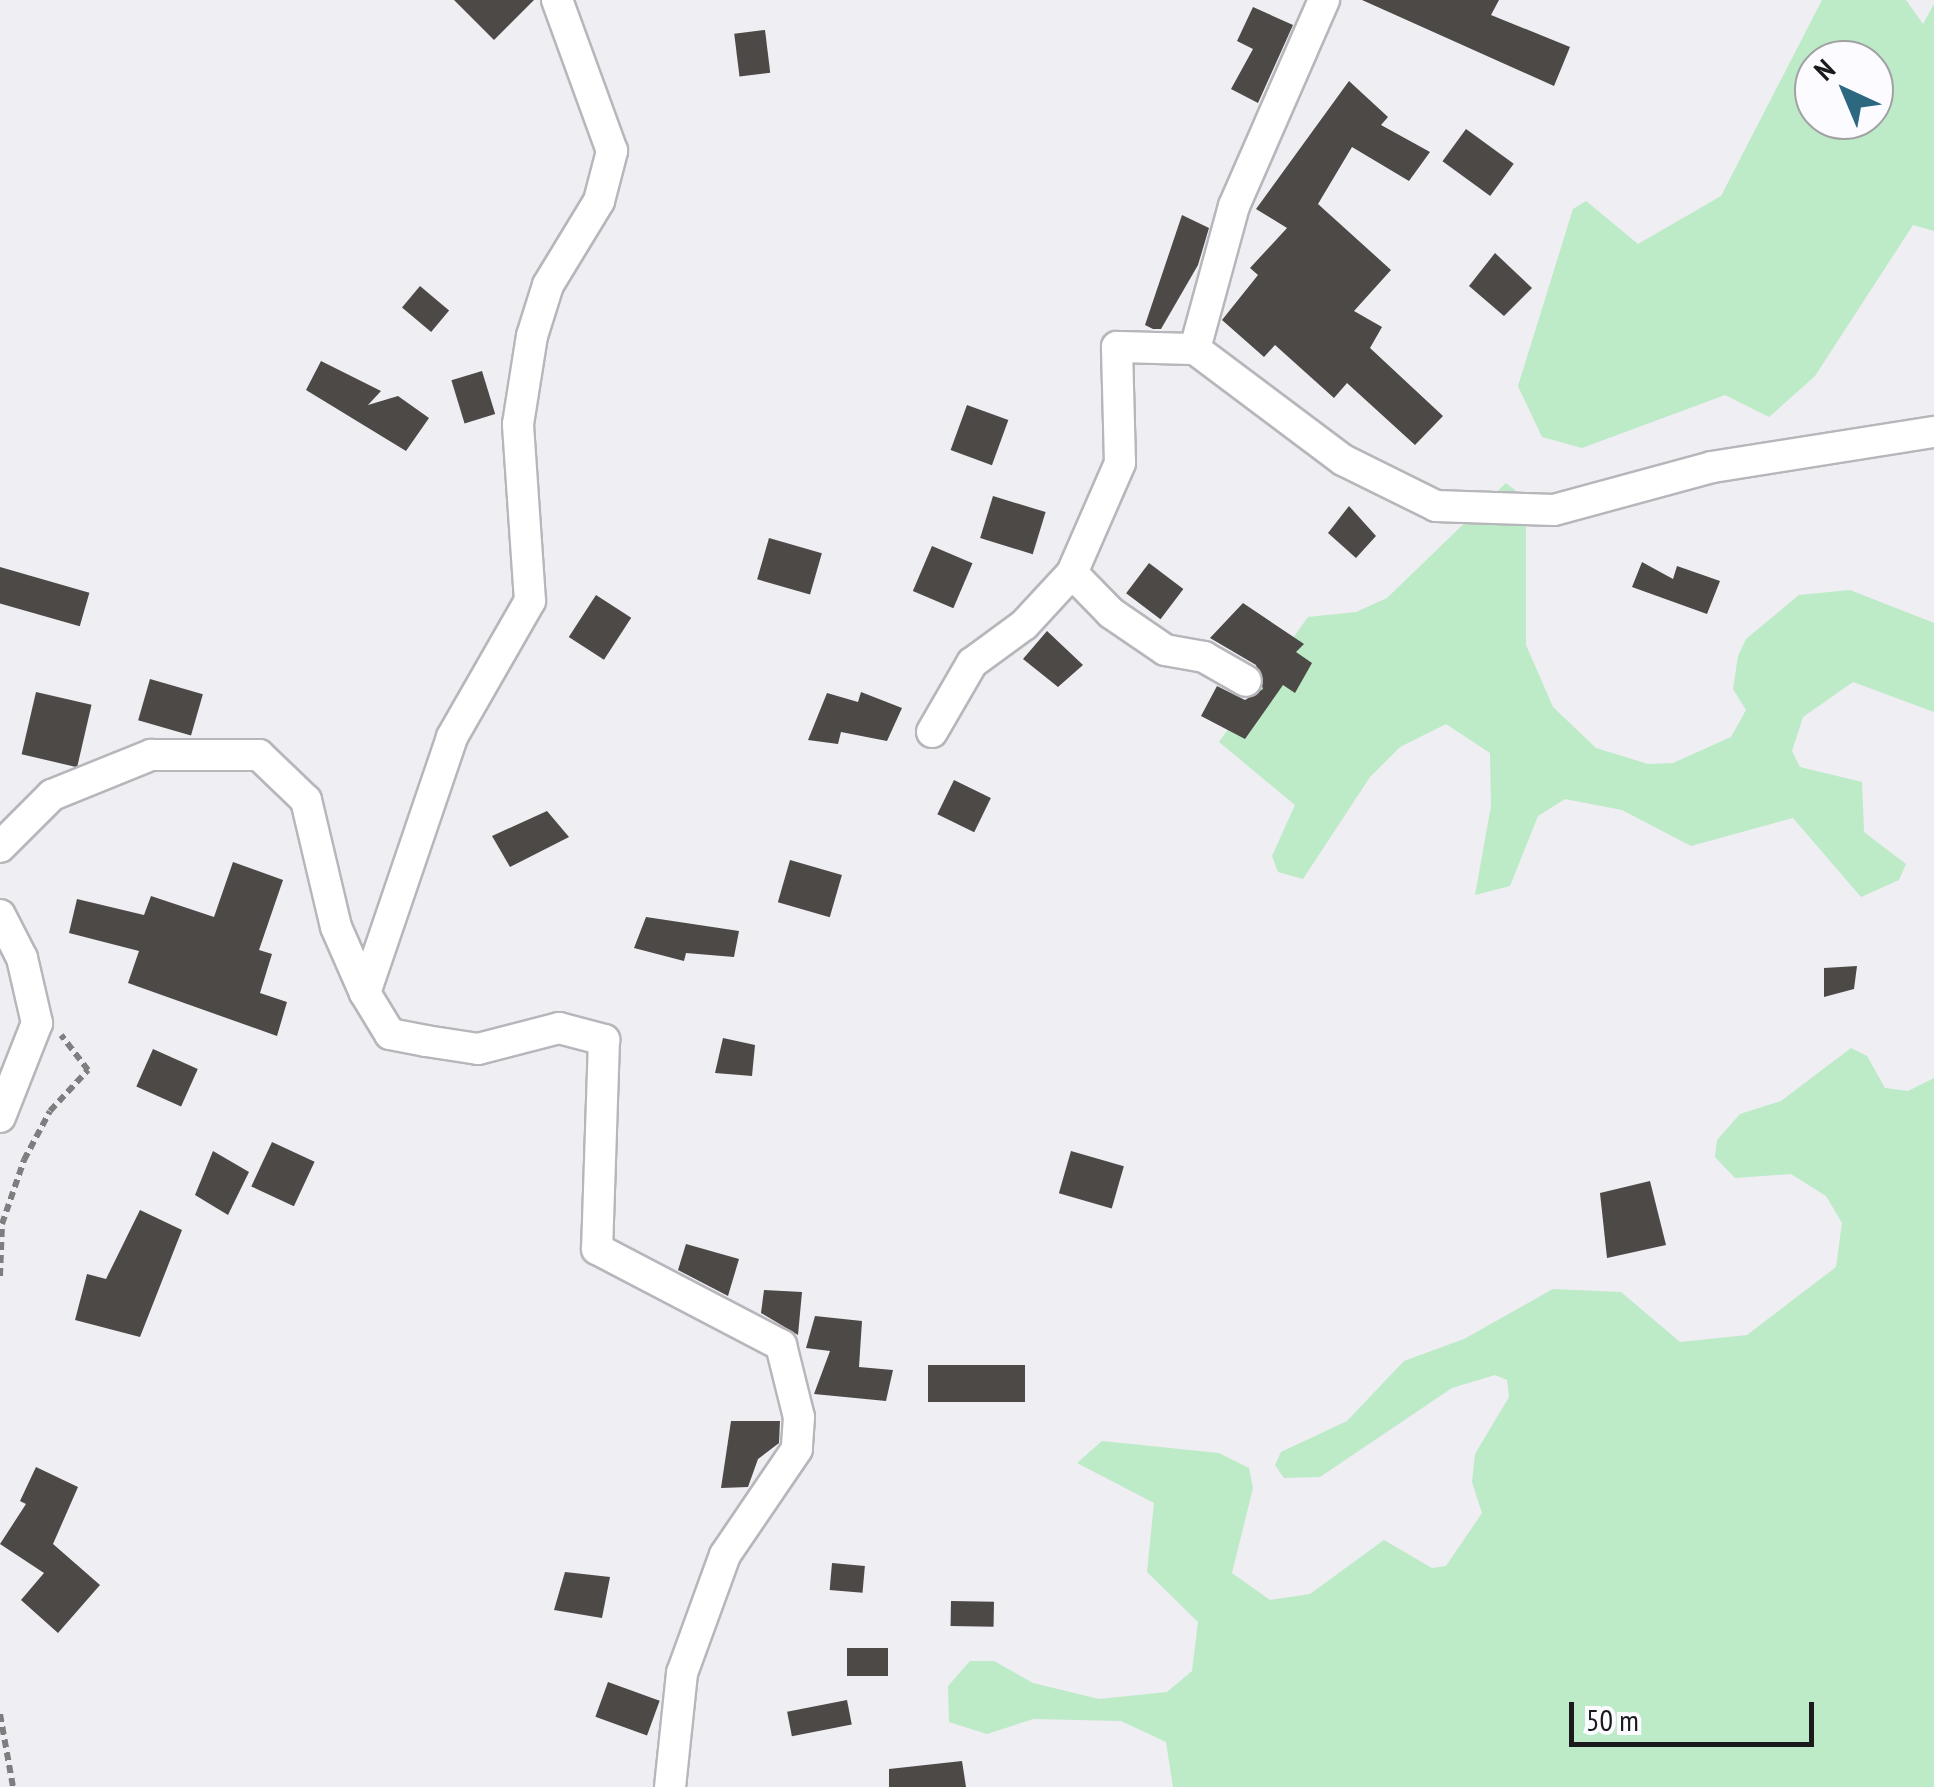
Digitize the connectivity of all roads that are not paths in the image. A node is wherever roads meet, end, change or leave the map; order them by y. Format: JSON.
{"nodes":[{"id":1,"x":557,"y":0,"type":"edge"},
{"id":2,"x":1324,"y":0,"type":"edge"},
{"id":3,"x":1196,"y":349,"type":"junction"},
{"id":4,"x":1934,"y":432,"type":"edge"},
{"id":5,"x":1072,"y":573,"type":"junction"},
{"id":6,"x":1246,"y":681,"type":"dead end"},
{"id":7,"x":932,"y":732,"type":"dead end"},
{"id":8,"x":0,"y":848,"type":"edge"},
{"id":9,"x":0,"y":915,"type":"edge"},
{"id":10,"x":365,"y":993,"type":"junction"},
{"id":11,"x":0,"y":1117,"type":"edge"},
{"id":12,"x":670,"y":1787,"type":"edge"}],
"edges":[{"from":1,"to":10,"type":"street"},
{"from":2,"to":3,"type":"street"},
{"from":3,"to":4,"type":"street"},
{"from":3,"to":5,"type":"street"},
{"from":5,"to":6,"type":"street"},
{"from":5,"to":7,"type":"street"},
{"from":8,"to":10,"type":"street"},
{"from":9,"to":11,"type":"street"},
{"from":10,"to":12,"type":"street"}]}
